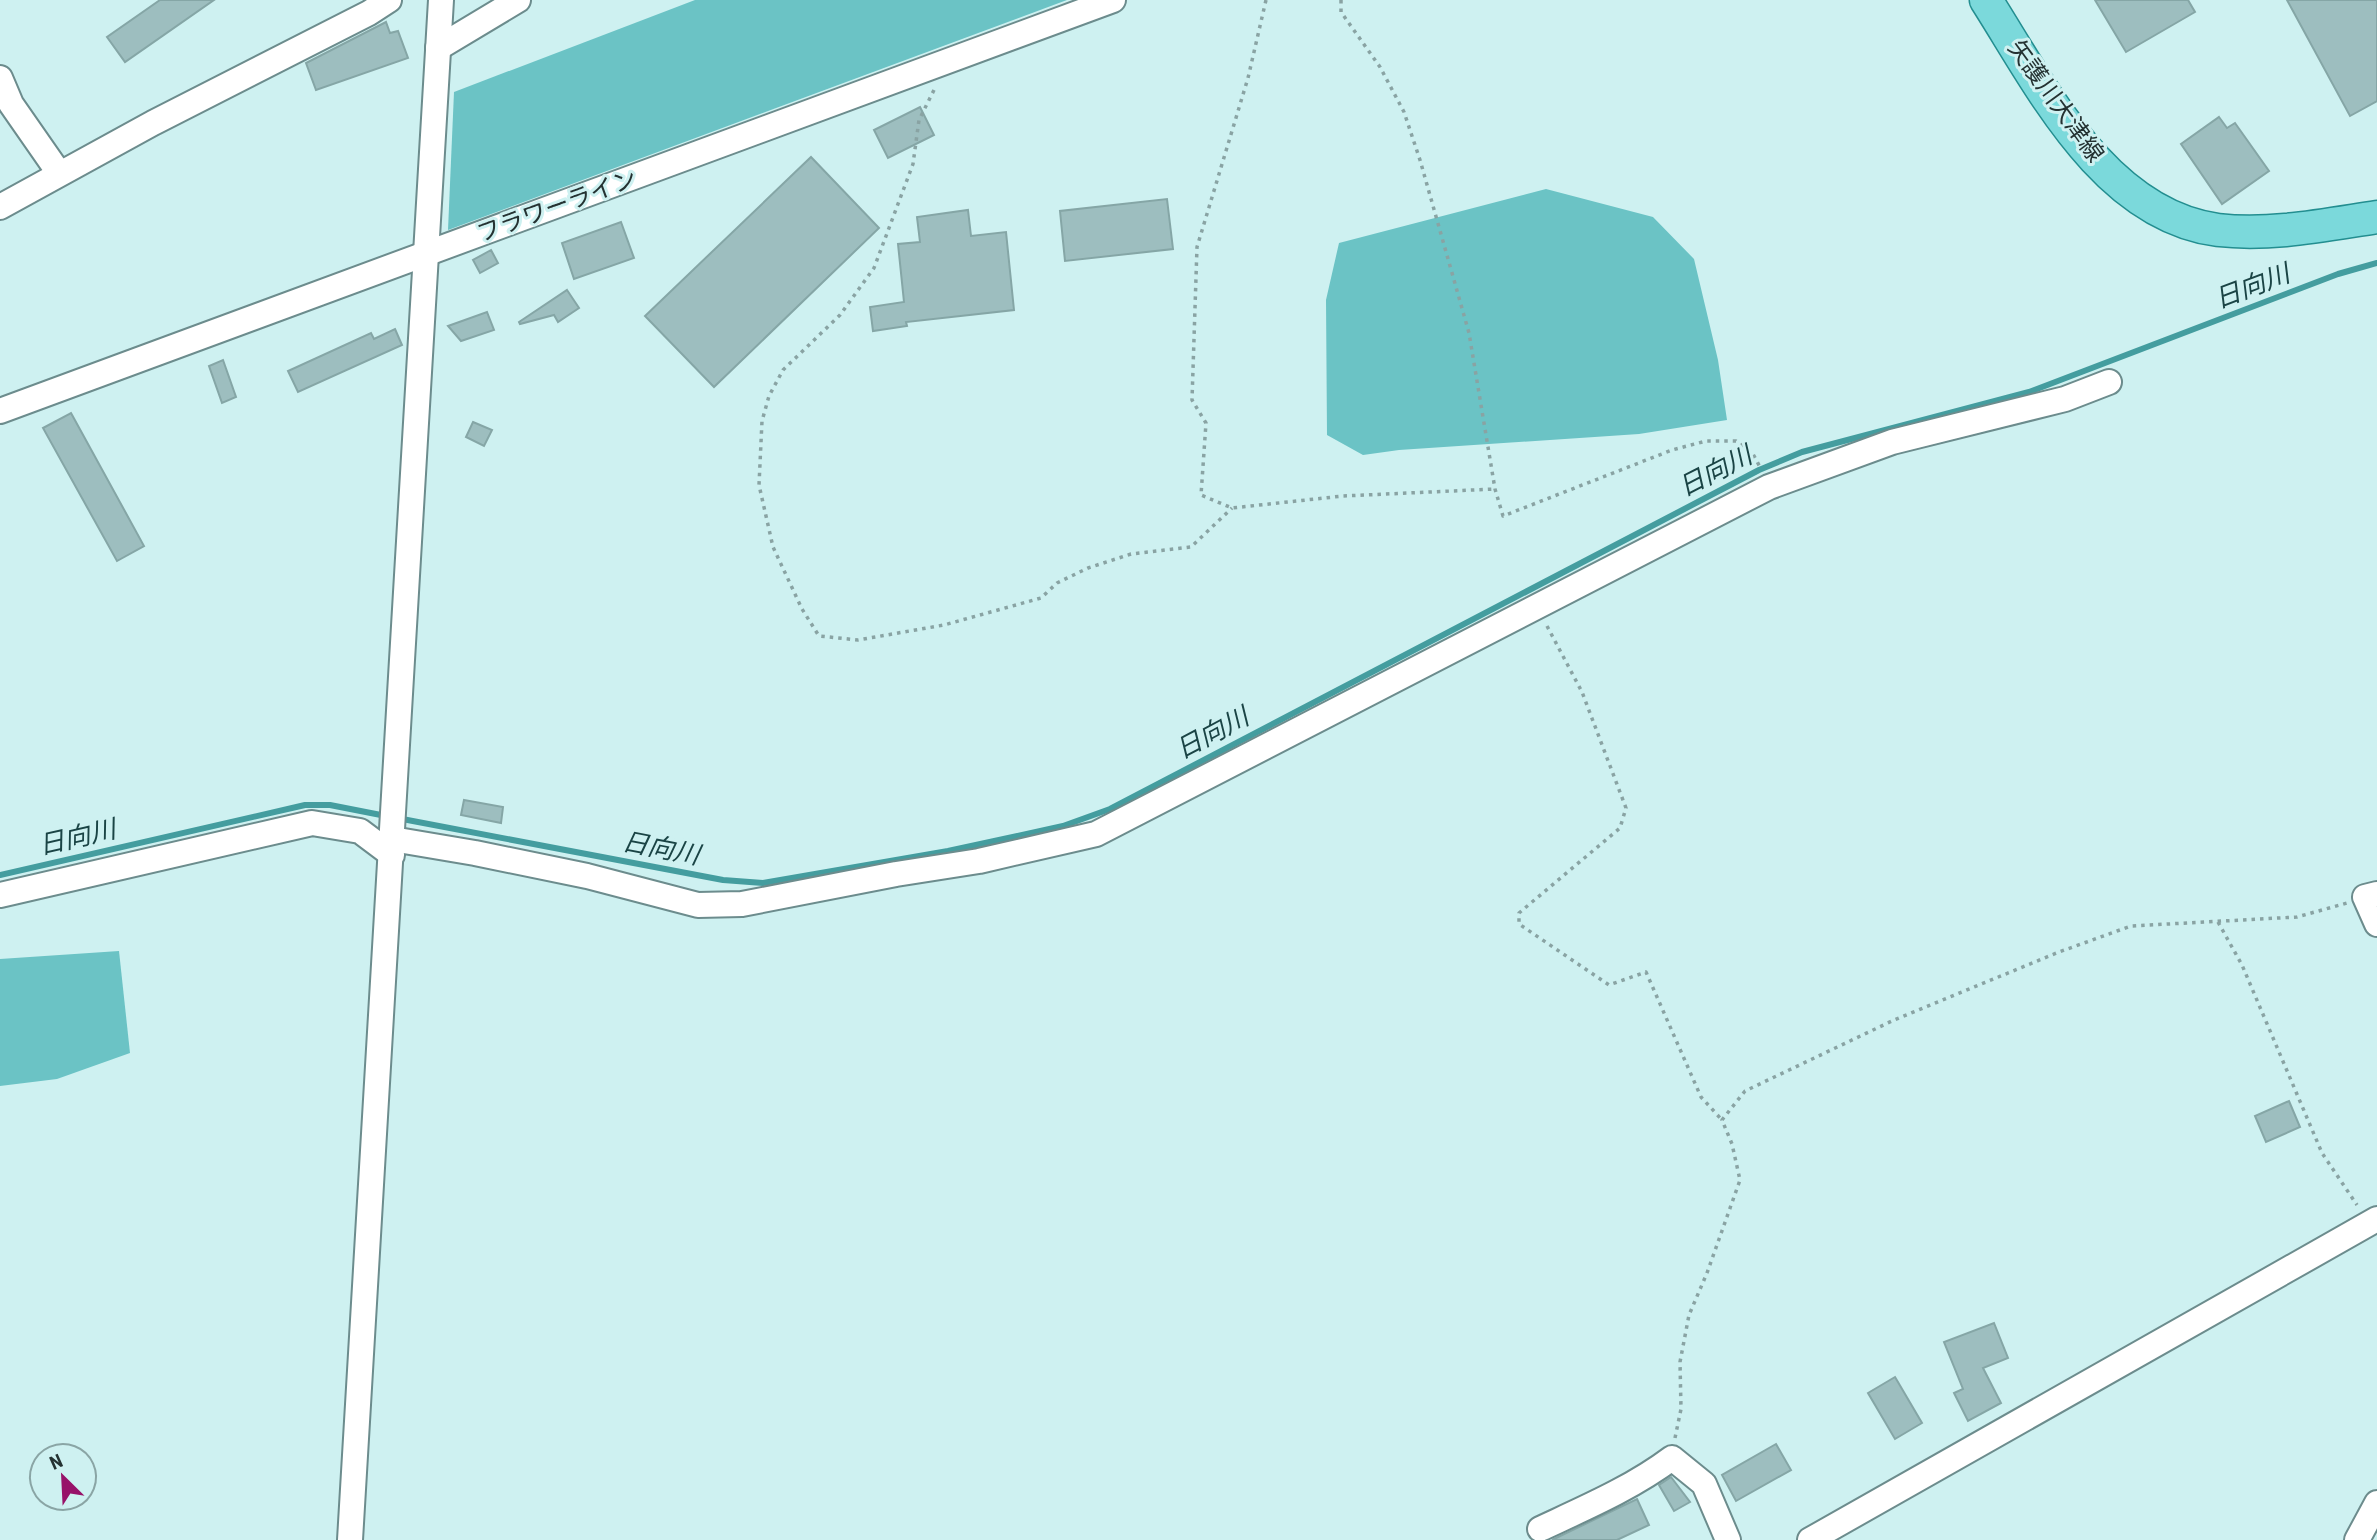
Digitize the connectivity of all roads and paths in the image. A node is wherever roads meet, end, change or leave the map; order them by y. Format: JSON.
{"nodes":[{"id":1,"x":389,"y":0,"type":"edge"},
{"id":2,"x":441,"y":0,"type":"edge"},
{"id":3,"x":518,"y":0,"type":"edge"},
{"id":4,"x":1113,"y":0,"type":"edge"},
{"id":5,"x":1266,"y":0,"type":"edge"},
{"id":6,"x":1341,"y":0,"type":"edge"},
{"id":7,"x":1986,"y":0,"type":"edge"},
{"id":8,"x":438,"y":48,"type":"junction"},
{"id":9,"x":949,"y":60,"type":"junction"},
{"id":10,"x":0,"y":78,"type":"edge"},
{"id":11,"x":58,"y":173,"type":"junction"},
{"id":12,"x":0,"y":207,"type":"edge"},
{"id":13,"x":2377,"y":217,"type":"edge"},
{"id":14,"x":425,"y":255,"type":"junction"},
{"id":15,"x":2109,"y":382,"type":"dead end"},
{"id":16,"x":0,"y":411,"type":"edge"},
{"id":17,"x":1764,"y":476,"type":"dead end"},
{"id":18,"x":1495,"y":489,"type":"junction"},
{"id":19,"x":1232,"y":508,"type":"junction"},
{"id":20,"x":1537,"y":606,"type":"junction"},
{"id":21,"x":392,"y":847,"type":"junction"},
{"id":22,"x":0,"y":895,"type":"edge"},
{"id":23,"x":2371,"y":896,"type":"edge"},
{"id":24,"x":2218,"y":922,"type":"junction"},
{"id":25,"x":2377,"y":925,"type":"edge"},
{"id":26,"x":1722,"y":1120,"type":"junction"},
{"id":27,"x":2373,"y":1221,"type":"edge"},
{"id":28,"x":1672,"y":1458,"type":"junction"},
{"id":29,"x":2377,"y":1503,"type":"edge"},
{"id":30,"x":1540,"y":1530,"type":"dead end"},
{"id":31,"x":350,"y":1540,"type":"edge"},
{"id":32,"x":1728,"y":1540,"type":"edge"},
{"id":33,"x":1810,"y":1540,"type":"edge"},
{"id":34,"x":2357,"y":1540,"type":"edge"}],
"edges":[{"from":1,"to":11,"type":"street"},
{"from":2,"to":8,"type":"street"},
{"from":3,"to":8,"type":"street"},
{"from":4,"to":9,"type":"street","name":"フラワーライン"},
{"from":5,"to":19,"type":"path"},
{"from":6,"to":18,"type":"path"},
{"from":7,"to":13,"type":"main road","name":"矢護川大津線"},
{"from":8,"to":14,"type":"street"},
{"from":9,"to":14,"type":"street","name":"フラワーライン"},
{"from":9,"to":19,"type":"path"},
{"from":10,"to":11,"type":"street"},
{"from":11,"to":12,"type":"street"},
{"from":14,"to":16,"type":"street","name":"フラワーライン"},
{"from":14,"to":21,"type":"street"},
{"from":15,"to":20,"type":"street"},
{"from":17,"to":18,"type":"path"},
{"from":18,"to":19,"type":"path"},
{"from":20,"to":21,"type":"street"},
{"from":20,"to":26,"type":"path"},
{"from":21,"to":22,"type":"street"},
{"from":21,"to":31,"type":"street"},
{"from":23,"to":24,"type":"path"},
{"from":23,"to":25,"type":"street"},
{"from":24,"to":26,"type":"path"},
{"from":24,"to":27,"type":"path"},
{"from":26,"to":28,"type":"path"},
{"from":27,"to":33,"type":"street"},
{"from":28,"to":30,"type":"street"},
{"from":28,"to":32,"type":"street"},
{"from":29,"to":34,"type":"street"}]}
